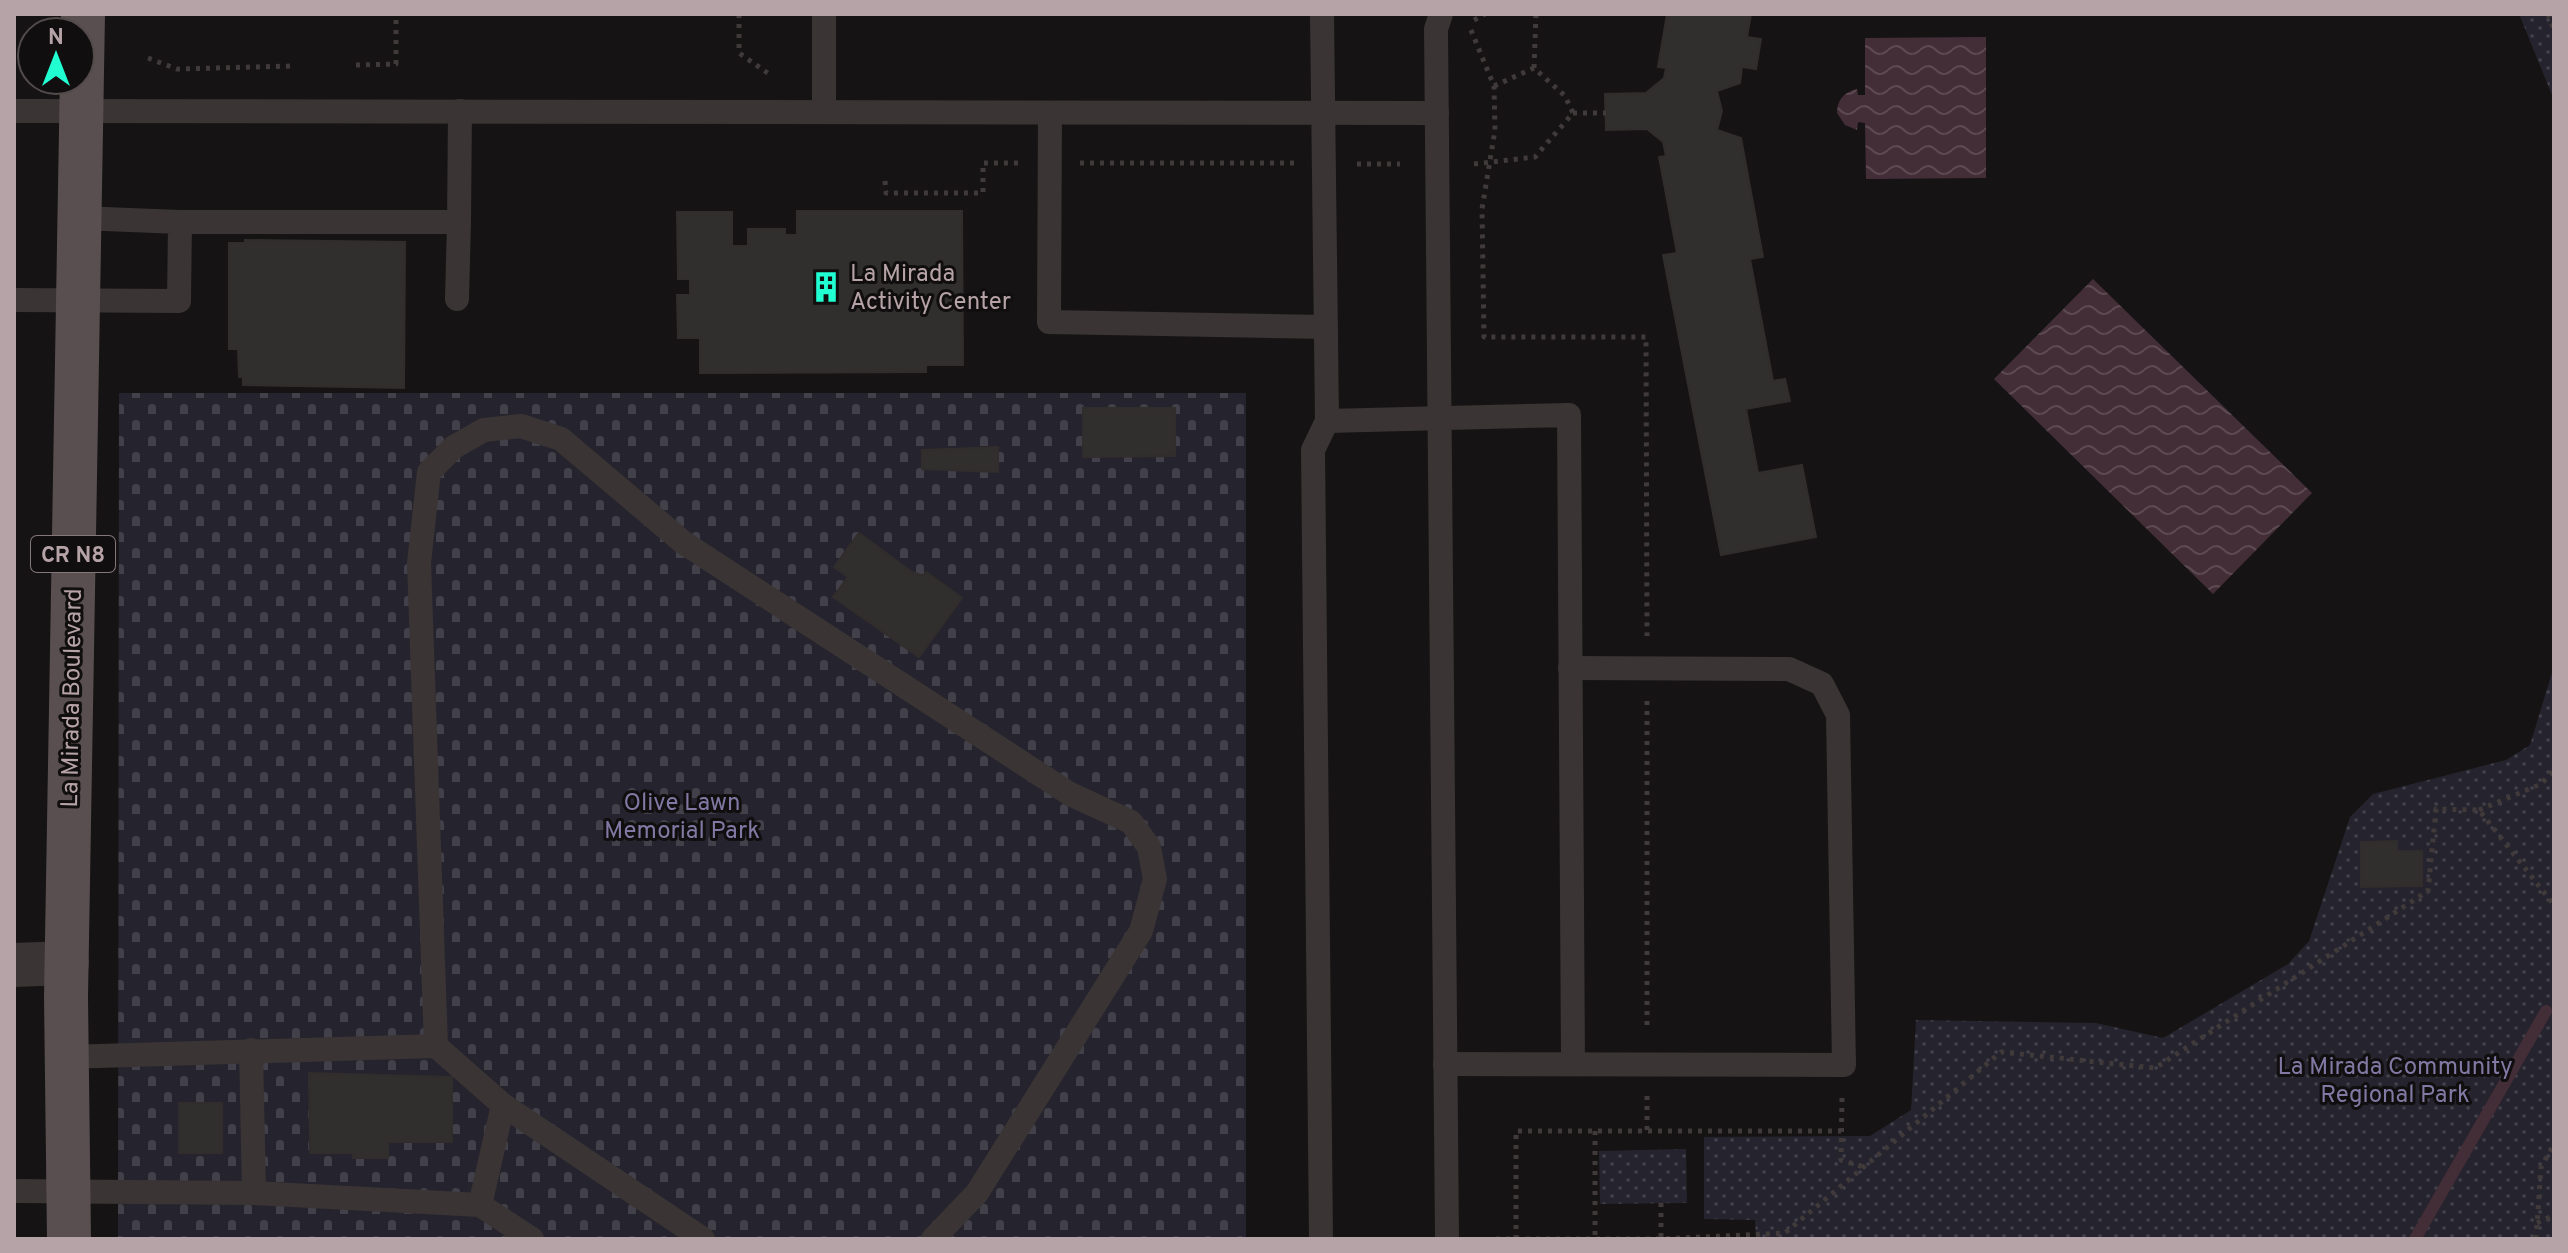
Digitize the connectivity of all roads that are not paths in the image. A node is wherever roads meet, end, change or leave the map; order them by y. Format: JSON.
{"nodes":[{"id":1,"x":83,"y":14,"type":"edge"},
{"id":2,"x":824,"y":14,"type":"edge"},
{"id":3,"x":1322,"y":14,"type":"edge"},
{"id":4,"x":1441,"y":14,"type":"edge"},
{"id":5,"x":14,"y":111,"type":"edge"},
{"id":6,"x":80,"y":111,"type":"junction"},
{"id":7,"x":460,"y":111,"type":"junction"},
{"id":8,"x":824,"y":112,"type":"junction"},
{"id":9,"x":1050,"y":113,"type":"junction"},
{"id":10,"x":1322,"y":113,"type":"junction"},
{"id":11,"x":1437,"y":113,"type":"junction"},
{"id":12,"x":79,"y":218,"type":"junction"},
{"id":13,"x":180,"y":222,"type":"junction"},
{"id":14,"x":459,"y":222,"type":"junction"},
{"id":15,"x":457,"y":299,"type":"dead end"},
{"id":16,"x":14,"y":300,"type":"edge"},
{"id":17,"x":78,"y":301,"type":"junction"},
{"id":18,"x":1325,"y":327,"type":"junction"},
{"id":19,"x":1440,"y":419,"type":"junction"},
{"id":20,"x":1327,"y":421,"type":"junction"},
{"id":21,"x":1570,"y":668,"type":"junction"},
{"id":22,"x":67,"y":963,"type":"junction"},
{"id":23,"x":14,"y":965,"type":"edge"},
{"id":24,"x":436,"y":1046,"type":"junction"},
{"id":25,"x":251,"y":1050,"type":"junction"},
{"id":26,"x":66,"y":1057,"type":"junction"},
{"id":27,"x":1445,"y":1064,"type":"junction"},
{"id":28,"x":1573,"y":1064,"type":"junction"},
{"id":29,"x":503,"y":1105,"type":"junction"},
{"id":30,"x":14,"y":1191,"type":"edge"},
{"id":31,"x":68,"y":1191,"type":"junction"},
{"id":32,"x":254,"y":1193,"type":"junction"},
{"id":33,"x":480,"y":1205,"type":"junction"},
{"id":34,"x":69,"y":1239,"type":"edge"},
{"id":35,"x":532,"y":1239,"type":"edge"},
{"id":36,"x":703,"y":1239,"type":"edge"},
{"id":37,"x":933,"y":1239,"type":"edge"},
{"id":38,"x":1321,"y":1239,"type":"edge"},
{"id":39,"x":1447,"y":1239,"type":"edge"}],
"edges":[{"from":1,"to":6,"type":"main road","name":"La Mirada Boulevard","number":"CR N8"},
{"from":2,"to":8,"type":"lane"},
{"from":3,"to":10,"type":"lane"},
{"from":4,"to":11,"type":"lane"},
{"from":5,"to":6,"type":"lane"},
{"from":6,"to":7,"type":"lane"},
{"from":6,"to":12,"type":"main road","name":"La Mirada Boulevard","number":"CR N8"},
{"from":7,"to":8,"type":"lane"},
{"from":7,"to":14,"type":"lane"},
{"from":8,"to":9,"type":"lane"},
{"from":9,"to":10,"type":"lane"},
{"from":9,"to":18,"type":"lane"},
{"from":10,"to":11,"type":"lane"},
{"from":10,"to":18,"type":"lane"},
{"from":11,"to":19,"type":"lane"},
{"from":12,"to":13,"type":"lane"},
{"from":12,"to":17,"type":"main road","name":"La Mirada Boulevard","number":"CR N8"},
{"from":13,"to":14,"type":"lane"},
{"from":13,"to":17,"type":"lane"},
{"from":14,"to":15,"type":"lane"},
{"from":16,"to":17,"type":"lane"},
{"from":17,"to":22,"type":"main road","name":"La Mirada Boulevard","number":"CR N8"},
{"from":18,"to":20,"type":"lane"},
{"from":19,"to":20,"type":"lane"},
{"from":19,"to":21,"type":"lane"},
{"from":19,"to":27,"type":"lane"},
{"from":20,"to":38,"type":"lane"},
{"from":21,"to":28,"type":"lane"},
{"from":21,"to":28,"type":"lane"},
{"from":22,"to":23,"type":"street"},
{"from":22,"to":26,"type":"main road","name":"La Mirada Boulevard","number":"CR N8"},
{"from":24,"to":25,"type":"lane"},
{"from":24,"to":29,"type":"lane"},
{"from":24,"to":37,"type":"lane"},
{"from":25,"to":26,"type":"lane"},
{"from":25,"to":32,"type":"lane"},
{"from":26,"to":31,"type":"main road","name":"La Mirada Boulevard","number":"CR N8"},
{"from":27,"to":28,"type":"lane"},
{"from":27,"to":39,"type":"lane"},
{"from":29,"to":33,"type":"lane"},
{"from":29,"to":36,"type":"lane"},
{"from":30,"to":31,"type":"lane"},
{"from":31,"to":32,"type":"lane"},
{"from":31,"to":34,"type":"main road","name":"La Mirada Boulevard","number":"CR N8"},
{"from":32,"to":33,"type":"lane"},
{"from":33,"to":35,"type":"lane"}]}
